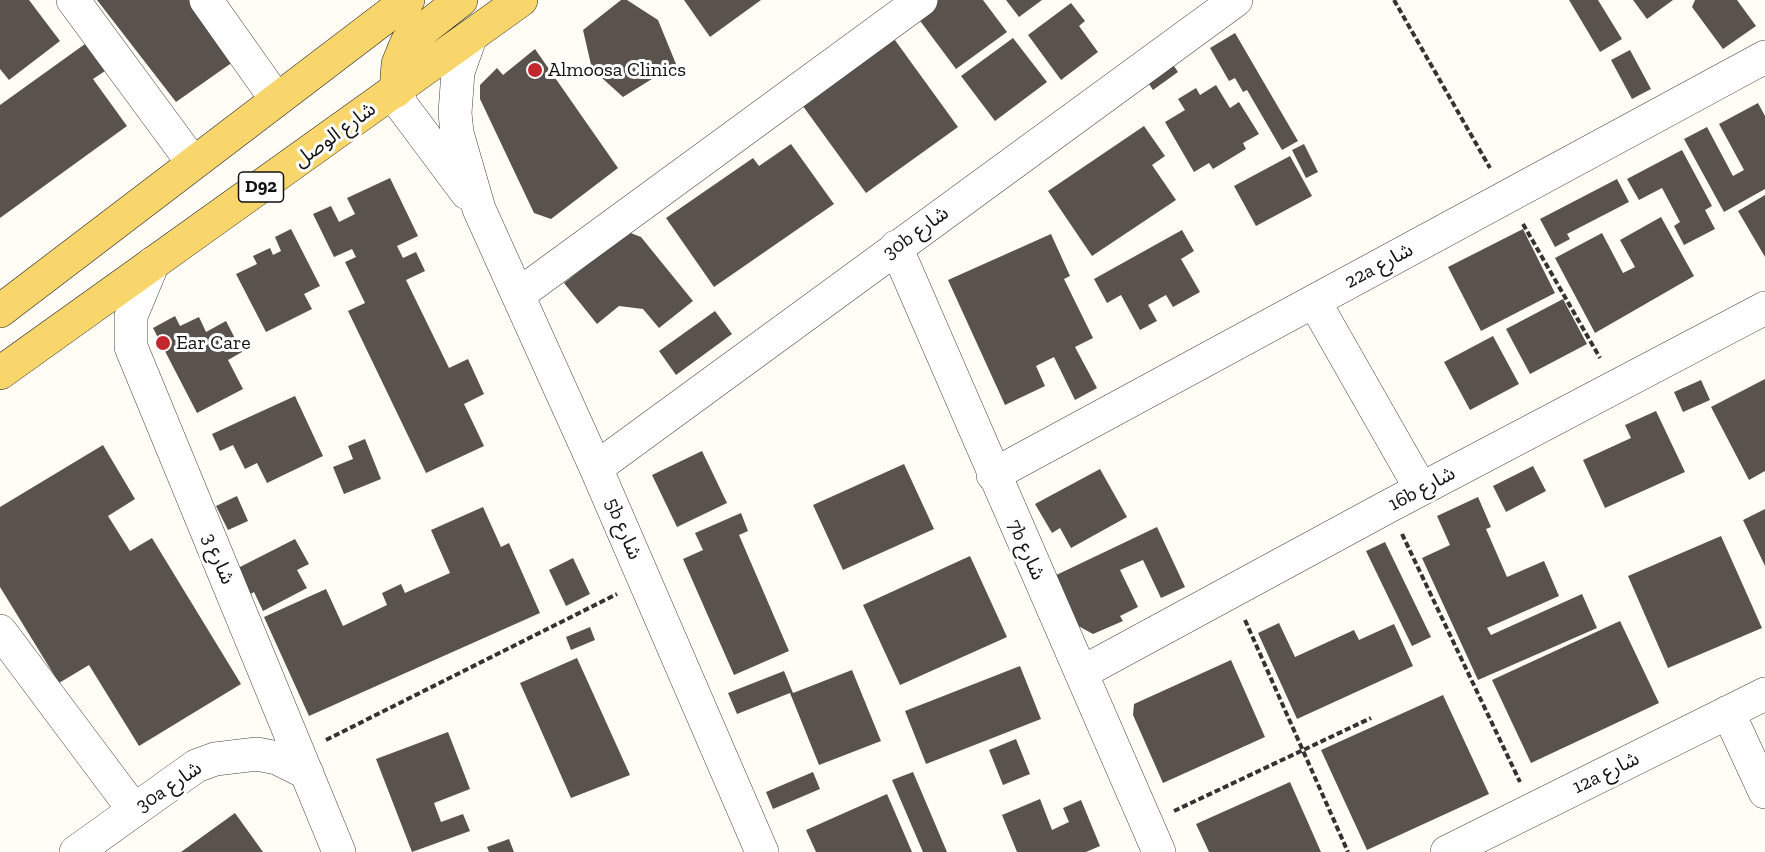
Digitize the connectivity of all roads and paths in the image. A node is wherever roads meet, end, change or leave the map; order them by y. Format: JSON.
{"nodes":[{"id":1,"x":73,"y":0,"type":"edge"},
{"id":2,"x":206,"y":0,"type":"edge"},
{"id":3,"x":408,"y":0,"type":"edge"},
{"id":4,"x":461,"y":0,"type":"edge"},
{"id":5,"x":521,"y":0,"type":"edge"},
{"id":6,"x":921,"y":0,"type":"edge"},
{"id":7,"x":1236,"y":0,"type":"edge"},
{"id":8,"x":470,"y":38,"type":"junction"},
{"id":9,"x":1765,"y":57,"type":"edge"},
{"id":10,"x":396,"y":91,"type":"junction"},
{"id":11,"x":276,"y":99,"type":"junction"},
{"id":12,"x":193,"y":163,"type":"junction"},
{"id":13,"x":479,"y":209,"type":"junction"},
{"id":14,"x":896,"y":247,"type":"junction"},
{"id":15,"x":153,"y":263,"type":"junction"},
{"id":16,"x":518,"y":295,"type":"junction"},
{"id":17,"x":1314,"y":301,"type":"junction"},
{"id":18,"x":1765,"y":308,"type":"edge"},
{"id":19,"x":0,"y":311,"type":"edge"},
{"id":20,"x":0,"y":373,"type":"edge"},
{"id":21,"x":596,"y":468,"type":"junction"},
{"id":22,"x":993,"y":475,"type":"junction"},
{"id":23,"x":1421,"y":489,"type":"junction"},
{"id":24,"x":1389,"y":506,"type":"junction"},
{"id":25,"x":645,"y":581,"type":"junction"},
{"id":26,"x":1232,"y":592,"type":"junction"},
{"id":27,"x":0,"y":631,"type":"edge"},
{"id":28,"x":1081,"y":673,"type":"junction"},
{"id":29,"x":1765,"y":694,"type":"edge"},
{"id":30,"x":1728,"y":712,"type":"junction"},
{"id":31,"x":1371,"y":718,"type":"dead end"},
{"id":32,"x":1304,"y":749,"type":"junction"},
{"id":33,"x":303,"y":763,"type":"junction"},
{"id":34,"x":1765,"y":792,"type":"edge"},
{"id":35,"x":1533,"y":809,"type":"junction"},
{"id":36,"x":134,"y":810,"type":"junction"},
{"id":37,"x":1152,"y":838,"type":"edge"},
{"id":38,"x":76,"y":852,"type":"edge"},
{"id":39,"x":339,"y":852,"type":"edge"},
{"id":40,"x":762,"y":852,"type":"edge"},
{"id":41,"x":1348,"y":852,"type":"edge"},
{"id":42,"x":1447,"y":852,"type":"edge"}],
"edges":[{"from":1,"to":12,"type":"street"},
{"from":2,"to":11,"type":"street"},
{"from":3,"to":11,"type":"main road"},
{"from":4,"to":10,"type":"main road"},
{"from":5,"to":8,"type":"main road","name":"شارع الوصل","number":"D92"},
{"from":6,"to":16,"type":"street"},
{"from":7,"to":14,"type":"street","name":"30b شارع"},
{"from":8,"to":10,"type":"main road","name":"شارع الوصل","number":"D92"},
{"from":8,"to":13,"type":"street","name":"5b شارع"},
{"from":9,"to":17,"type":"street","name":"22a شارع"},
{"from":10,"to":13,"type":"street","name":"5b شارع"},
{"from":10,"to":15,"type":"main road","name":"شارع الوصل","number":"D92"},
{"from":11,"to":12,"type":"main road"},
{"from":12,"to":19,"type":"main road"},
{"from":13,"to":16,"type":"street","name":"5b شارع"},
{"from":14,"to":21,"type":"street","name":"30b شارع"},
{"from":14,"to":22,"type":"street","name":"7b شارع"},
{"from":15,"to":20,"type":"main road","name":"شارع الوصل","number":"D92"},
{"from":15,"to":33,"type":"street","name":"شارع 3"},
{"from":16,"to":21,"type":"street","name":"5b شارع"},
{"from":17,"to":22,"type":"street","name":"22a شارع"},
{"from":17,"to":23,"type":"street"},
{"from":18,"to":23,"type":"street","name":"16b شارع"},
{"from":21,"to":25,"type":"street","name":"5b شارع"},
{"from":22,"to":28,"type":"street","name":"7b شارع"},
{"from":23,"to":24,"type":"street","name":"16b شارع"},
{"from":24,"to":26,"type":"street","name":"16b شارع"},
{"from":24,"to":35,"type":"path"},
{"from":25,"to":33,"type":"path"},
{"from":25,"to":40,"type":"street","name":"5b شارع"},
{"from":26,"to":28,"type":"street","name":"16b شارع"},
{"from":26,"to":32,"type":"path"},
{"from":27,"to":36,"type":"street"},
{"from":28,"to":37,"type":"street","name":"7b شارع"},
{"from":29,"to":30,"type":"street","name":"12a شارع"},
{"from":30,"to":34,"type":"street"},
{"from":30,"to":35,"type":"street","name":"12a شارع"},
{"from":31,"to":32,"type":"path"},
{"from":32,"to":37,"type":"path"},
{"from":32,"to":41,"type":"path"},
{"from":33,"to":36,"type":"street","name":"30a شارع"},
{"from":33,"to":39,"type":"street","name":"شارع 3"},
{"from":35,"to":42,"type":"street","name":"12a شارع"},
{"from":36,"to":38,"type":"street","name":"30a شارع"}]}
